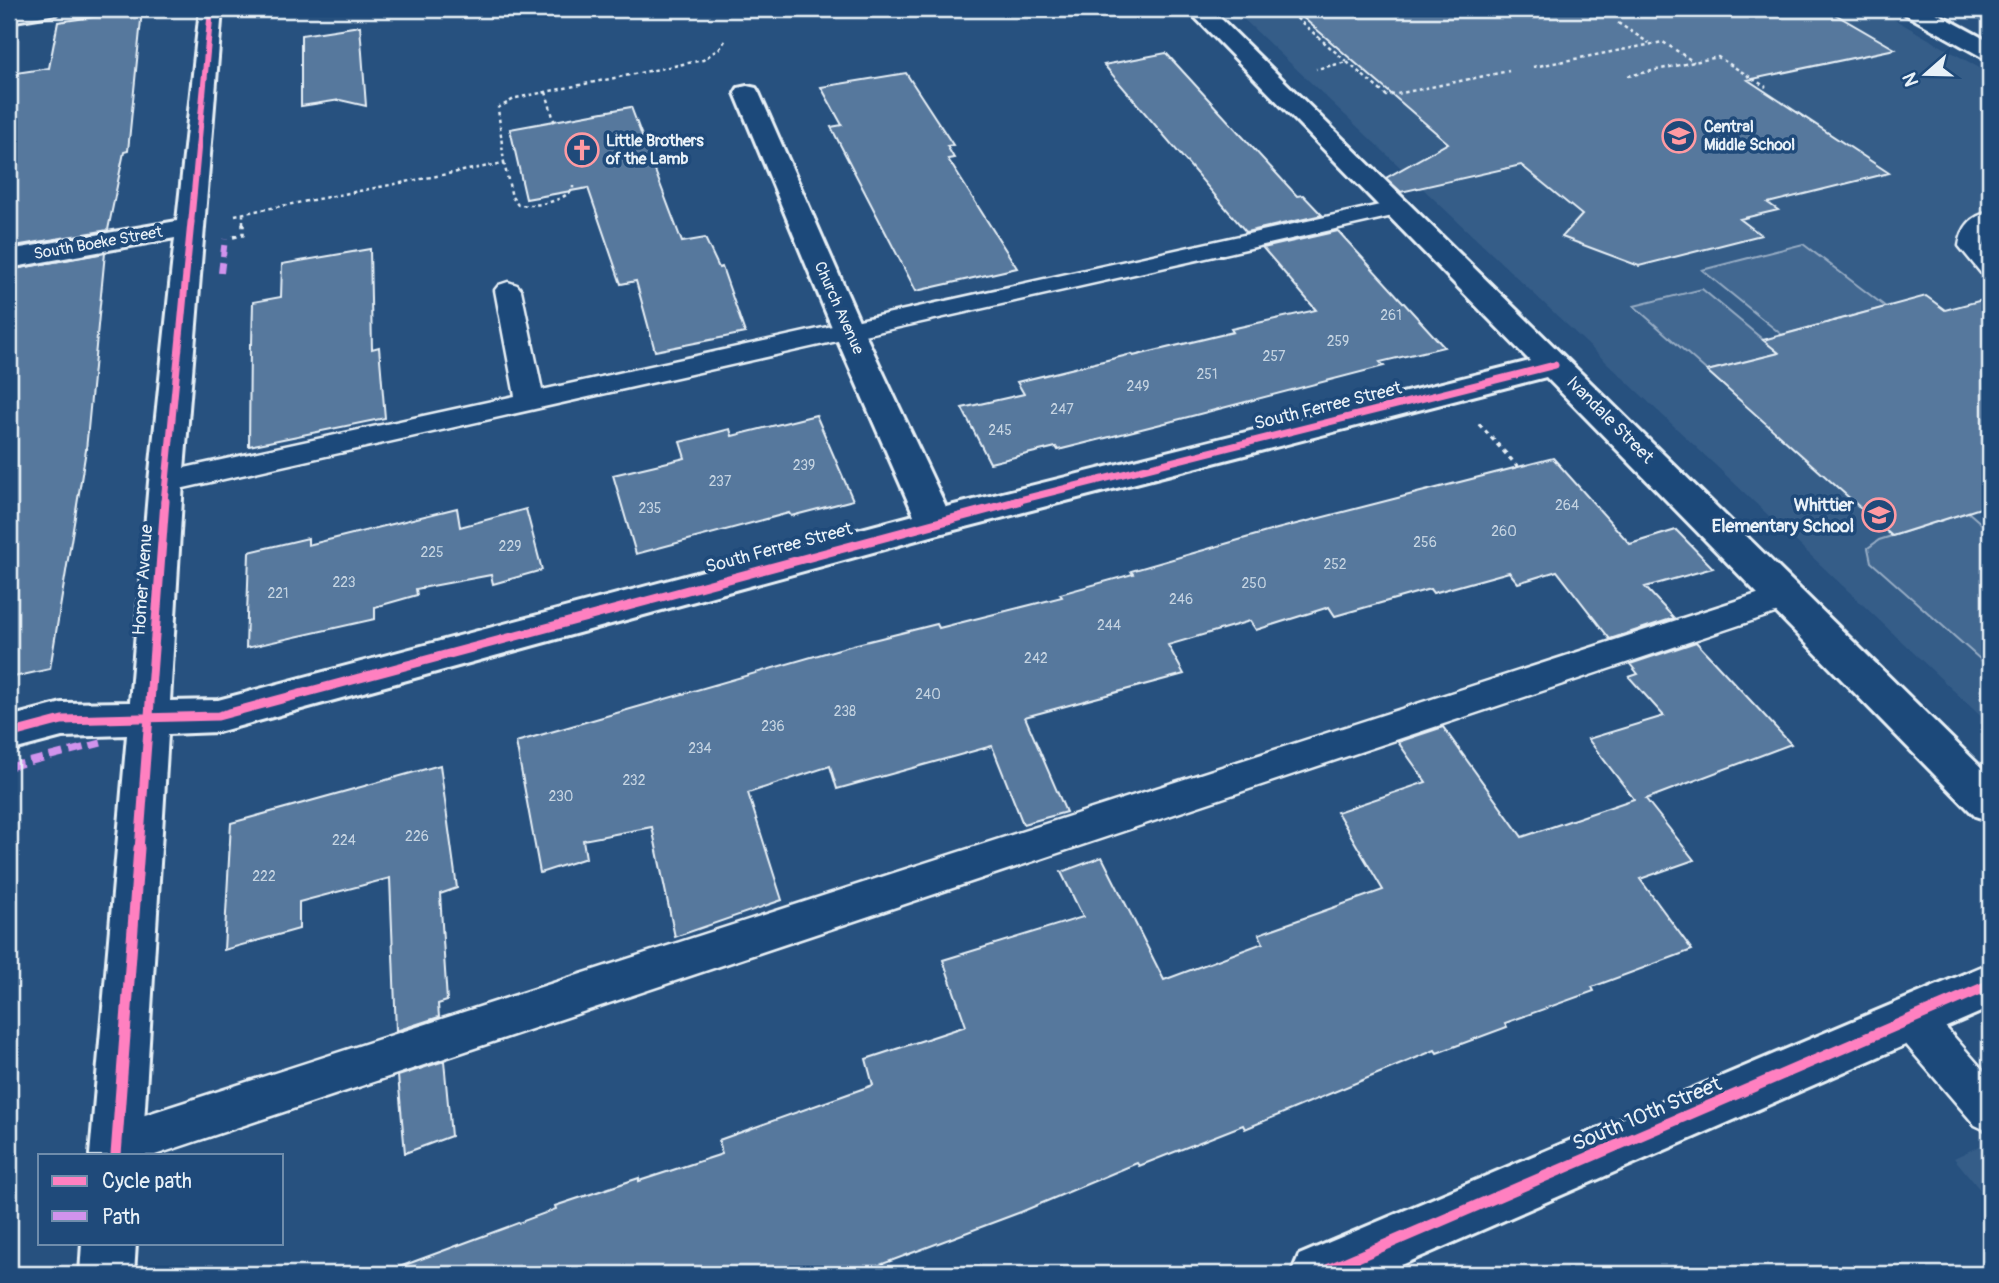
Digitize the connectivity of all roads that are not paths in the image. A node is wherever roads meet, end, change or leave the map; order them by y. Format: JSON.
{"nodes":[{"id":1,"x":48,"y":9,"type":"edge"},
{"id":2,"x":211,"y":9,"type":"edge"},
{"id":3,"x":1198,"y":9,"type":"edge"},
{"id":4,"x":1913,"y":9,"type":"edge"},
{"id":5,"x":9,"y":15,"type":"edge"},
{"id":6,"x":1990,"y":52,"type":"edge"},
{"id":7,"x":747,"y":93,"type":"dead end"},
{"id":8,"x":1398,"y":208,"type":"junction"},
{"id":9,"x":1990,"y":219,"type":"edge"},
{"id":10,"x":188,"y":227,"type":"junction"},
{"id":11,"x":9,"y":259,"type":"edge"},
{"id":12,"x":1990,"y":268,"type":"edge"},
{"id":13,"x":508,"y":290,"type":"dead end"},
{"id":14,"x":849,"y":332,"type":"junction"},
{"id":15,"x":1555,"y":365,"type":"junction"},
{"id":16,"x":530,"y":402,"type":"junction"},
{"id":17,"x":166,"y":482,"type":"junction"},
{"id":18,"x":935,"y":522,"type":"junction"},
{"id":19,"x":1785,"y":597,"type":"junction"},
{"id":20,"x":149,"y":716,"type":"junction"},
{"id":21,"x":9,"y":734,"type":"edge"},
{"id":22,"x":1990,"y":803,"type":"edge"},
{"id":23,"x":1990,"y":985,"type":"edge"},
{"id":24,"x":1912,"y":1020,"type":"junction"},
{"id":25,"x":1990,"y":1110,"type":"edge"},
{"id":26,"x":116,"y":1151,"type":"edge"},
{"id":27,"x":109,"y":1244,"type":"edge"},
{"id":28,"x":107,"y":1274,"type":"edge"},
{"id":29,"x":1318,"y":1274,"type":"edge"}],
"edges":[{"from":1,"to":5,"type":"street"},
{"from":2,"to":10,"type":"street","name":"Homer Avenue"},
{"from":3,"to":8,"type":"street","name":"Ivandale Street"},
{"from":4,"to":6,"type":"street"},
{"from":7,"to":14,"type":"street","name":"Church Avenue"},
{"from":8,"to":14,"type":"lane"},
{"from":8,"to":15,"type":"street","name":"Ivandale Street"},
{"from":9,"to":12,"type":"lane"},
{"from":10,"to":11,"type":"street","name":"South Boeke Street"},
{"from":10,"to":17,"type":"street","name":"Homer Avenue"},
{"from":13,"to":16,"type":"lane"},
{"from":14,"to":16,"type":"lane"},
{"from":14,"to":18,"type":"street","name":"Church Avenue"},
{"from":15,"to":18,"type":"street","name":"South Ferree Street"},
{"from":15,"to":19,"type":"street","name":"Ivandale Street"},
{"from":16,"to":17,"type":"lane"},
{"from":17,"to":20,"type":"street","name":"Homer Avenue"},
{"from":18,"to":20,"type":"street","name":"South Ferree Street"},
{"from":19,"to":22,"type":"street","name":"Ivandale Street"},
{"from":19,"to":26,"type":"lane"},
{"from":20,"to":21,"type":"street","name":"South Ferree Street"},
{"from":20,"to":26,"type":"street","name":"Homer Avenue"},
{"from":23,"to":24,"type":"street","name":"South 10th Street"},
{"from":24,"to":25,"type":"lane"},
{"from":24,"to":29,"type":"street","name":"South 10th Street"},
{"from":27,"to":28,"type":"street"}]}
